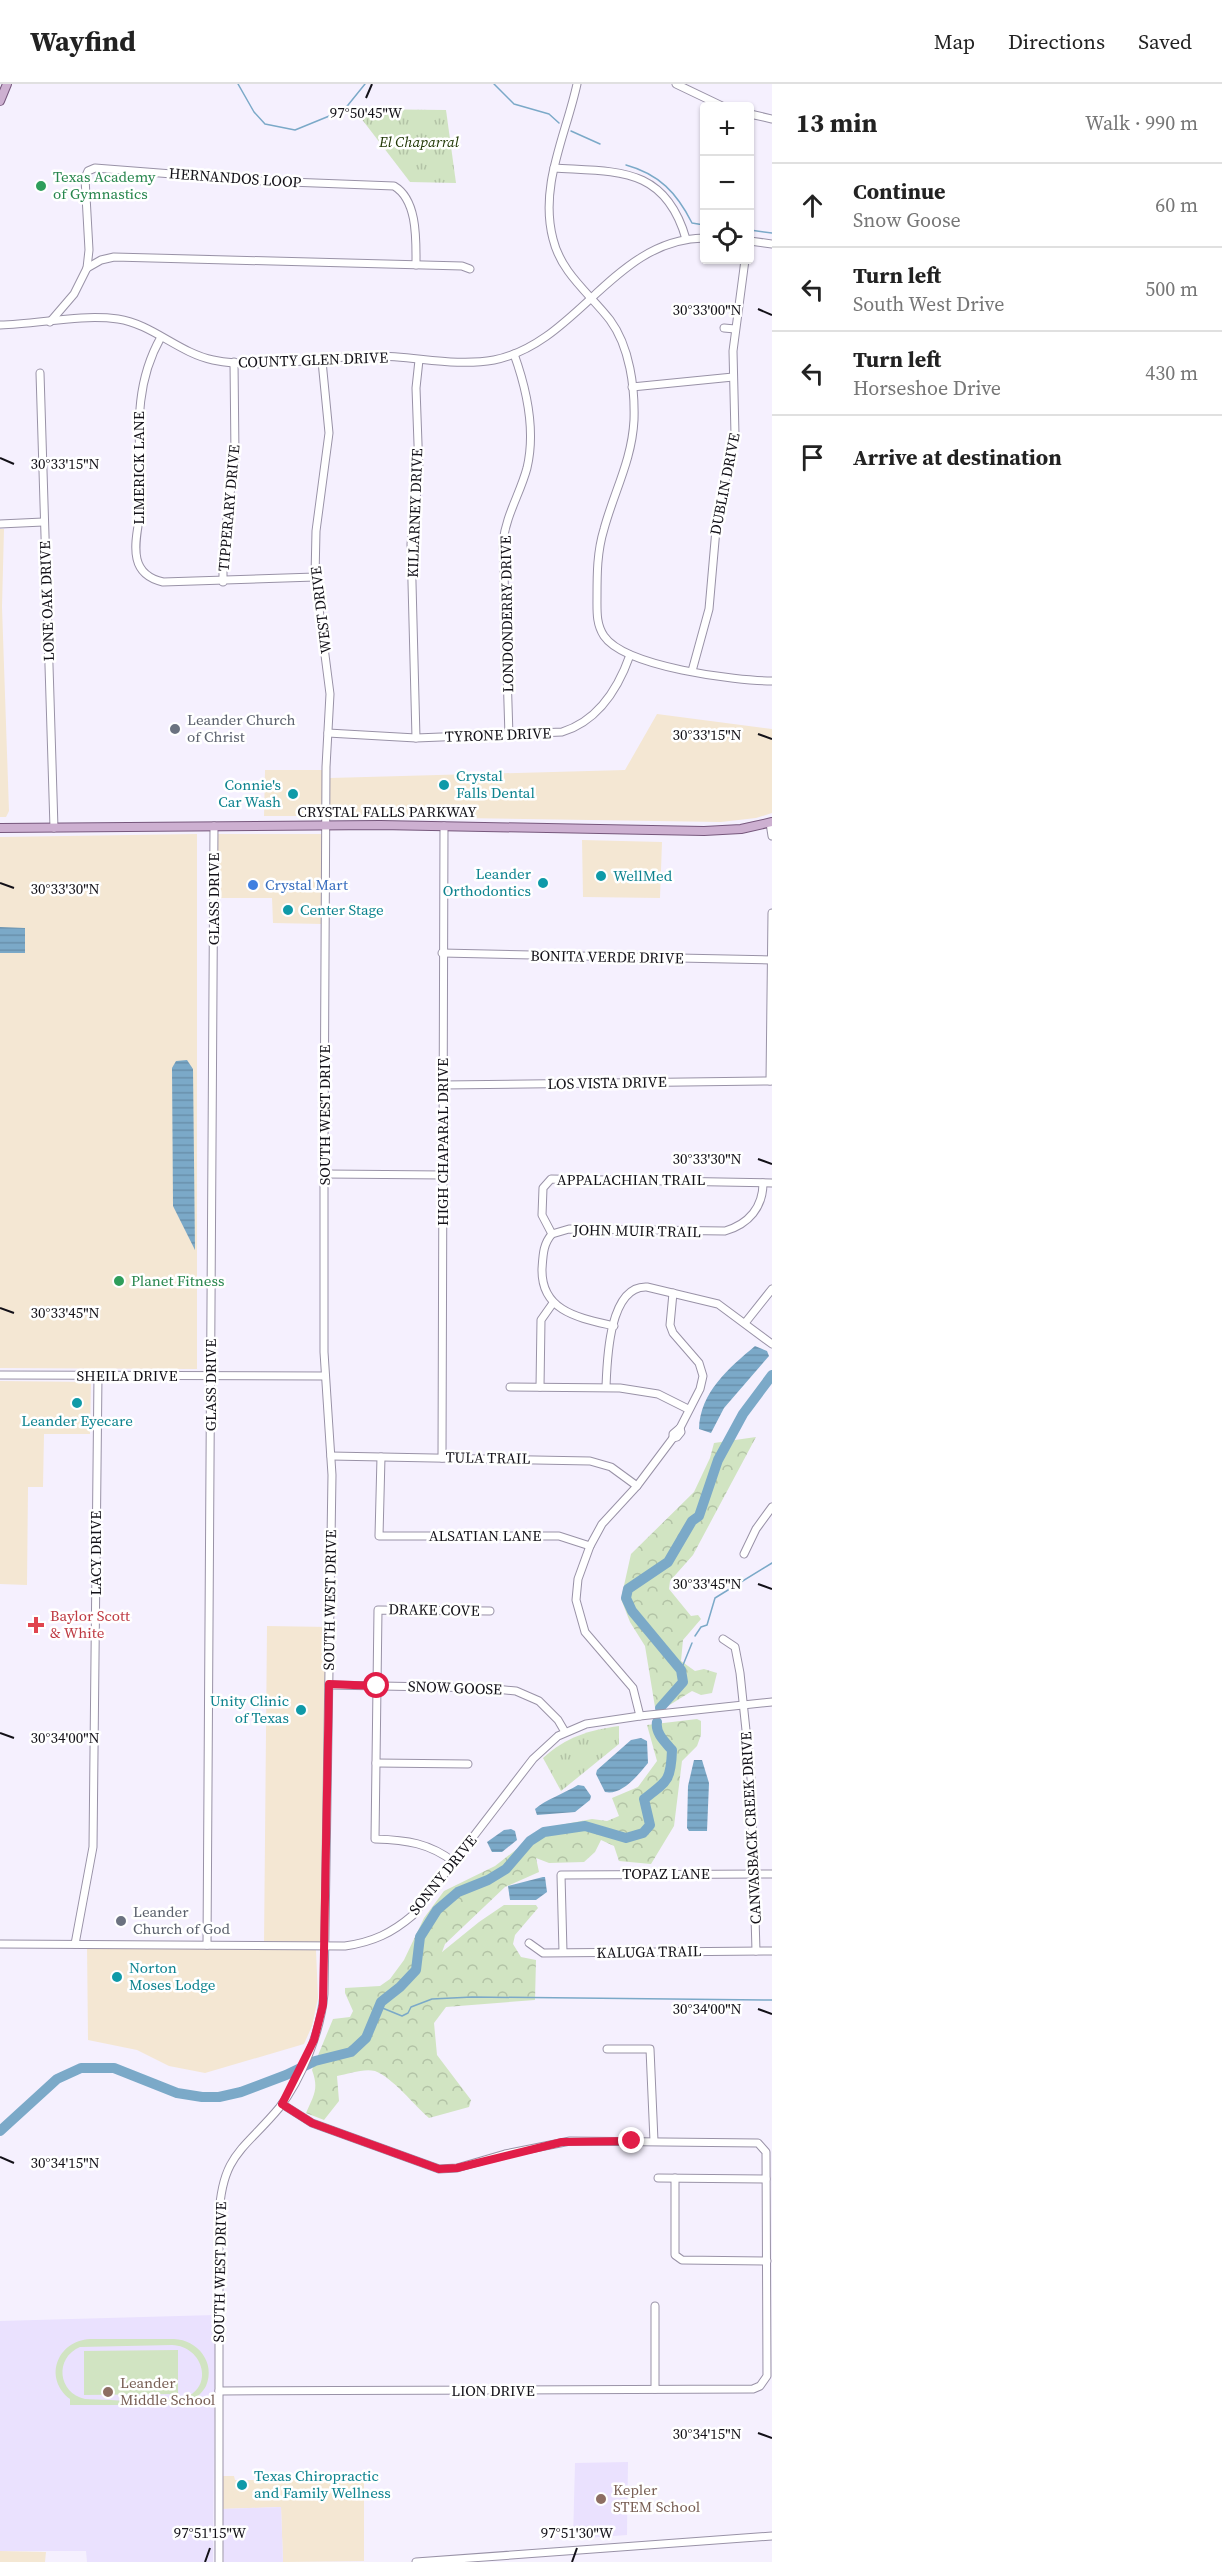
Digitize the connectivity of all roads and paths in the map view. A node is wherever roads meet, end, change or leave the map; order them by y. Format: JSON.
{"nodes":[{"id":1,"x":7,"y":84,"type":"edge"},
{"id":2,"x":577,"y":84,"type":"edge"},
{"id":3,"x":676,"y":84,"type":"edge"},
{"id":4,"x":0,"y":101,"type":"edge"},
{"id":5,"x":714,"y":102,"type":"edge"},
{"id":6,"x":754,"y":115,"type":"edge"},
{"id":7,"x":772,"y":118,"type":"edge"},
{"id":8,"x":554,"y":168,"type":"junction"},
{"id":9,"x":700,"y":238,"type":"edge"},
{"id":10,"x":686,"y":239,"type":"junction"},
{"id":11,"x":754,"y":242,"type":"edge"},
{"id":12,"x":772,"y":244,"type":"edge"},
{"id":13,"x":744,"y":264,"type":"edge"},
{"id":14,"x":416,"y":265,"type":"junction"},
{"id":15,"x":87,"y":268,"type":"junction"},
{"id":16,"x":470,"y":269,"type":"dead end"},
{"id":17,"x":591,"y":300,"type":"junction"},
{"id":18,"x":50,"y":322,"type":"junction"},
{"id":19,"x":0,"y":325,"type":"edge"},
{"id":20,"x":724,"y":328,"type":"dead end"},
{"id":21,"x":735,"y":328,"type":"junction"},
{"id":22,"x":161,"y":337,"type":"junction"},
{"id":23,"x":514,"y":354,"type":"junction"},
{"id":24,"x":419,"y":360,"type":"junction"},
{"id":25,"x":322,"y":361,"type":"junction"},
{"id":26,"x":234,"y":362,"type":"junction"},
{"id":27,"x":40,"y":373,"type":"dead end"},
{"id":28,"x":733,"y":377,"type":"junction"},
{"id":29,"x":632,"y":387,"type":"junction"},
{"id":30,"x":43,"y":522,"type":"junction"},
{"id":31,"x":0,"y":524,"type":"edge"},
{"id":32,"x":315,"y":577,"type":"junction"},
{"id":33,"x":223,"y":582,"type":"junction"},
{"id":34,"x":630,"y":655,"type":"junction"},
{"id":35,"x":692,"y":671,"type":"junction"},
{"id":36,"x":772,"y":681,"type":"edge"},
{"id":37,"x":327,"y":733,"type":"junction"},
{"id":38,"x":509,"y":736,"type":"junction"},
{"id":39,"x":416,"y":738,"type":"junction"},
{"id":40,"x":771,"y":823,"type":"edge"},
{"id":41,"x":327,"y":825,"type":"junction"},
{"id":42,"x":214,"y":826,"type":"junction"},
{"id":43,"x":444,"y":826,"type":"junction"},
{"id":44,"x":0,"y":828,"type":"edge"},
{"id":45,"x":54,"y":828,"type":"junction"},
{"id":46,"x":772,"y":836,"type":"edge"},
{"id":47,"x":772,"y":914,"type":"edge"},
{"id":48,"x":442,"y":953,"type":"junction"},
{"id":49,"x":772,"y":960,"type":"edge"},
{"id":50,"x":771,"y":1081,"type":"edge"},
{"id":51,"x":442,"y":1085,"type":"junction"},
{"id":52,"x":325,"y":1174,"type":"junction"},
{"id":53,"x":444,"y":1175,"type":"junction"},
{"id":54,"x":763,"y":1183,"type":"junction"},
{"id":55,"x":772,"y":1183,"type":"edge"},
{"id":56,"x":552,"y":1234,"type":"junction"},
{"id":57,"x":772,"y":1289,"type":"edge"},
{"id":58,"x":673,"y":1293,"type":"junction"},
{"id":59,"x":553,"y":1303,"type":"junction"},
{"id":60,"x":745,"y":1323,"type":"junction"},
{"id":61,"x":614,"y":1326,"type":"junction"},
{"id":62,"x":772,"y":1344,"type":"edge"},
{"id":63,"x":0,"y":1375,"type":"edge"},
{"id":64,"x":98,"y":1375,"type":"junction"},
{"id":65,"x":211,"y":1376,"type":"junction"},
{"id":66,"x":326,"y":1376,"type":"junction"},
{"id":67,"x":510,"y":1387,"type":"dead end"},
{"id":68,"x":540,"y":1387,"type":"junction"},
{"id":69,"x":606,"y":1387,"type":"junction"},
{"id":70,"x":688,"y":1409,"type":"junction"},
{"id":71,"x":331,"y":1456,"type":"junction"},
{"id":72,"x":381,"y":1457,"type":"junction"},
{"id":73,"x":442,"y":1458,"type":"junction"},
{"id":74,"x":637,"y":1486,"type":"junction"},
{"id":75,"x":772,"y":1507,"type":"edge"},
{"id":76,"x":590,"y":1546,"type":"junction"},
{"id":77,"x":744,"y":1554,"type":"dead end"},
{"id":78,"x":490,"y":1611,"type":"dead end"},
{"id":79,"x":723,"y":1639,"type":"dead end"},
{"id":80,"x":329,"y":1684,"type":"junction"},
{"id":81,"x":377,"y":1686,"type":"junction"},
{"id":82,"x":772,"y":1702,"type":"edge"},
{"id":83,"x":744,"y":1706,"type":"junction"},
{"id":84,"x":640,"y":1716,"type":"junction"},
{"id":85,"x":565,"y":1732,"type":"junction"},
{"id":86,"x":376,"y":1763,"type":"junction"},
{"id":87,"x":468,"y":1764,"type":"dead end"},
{"id":88,"x":454,"y":1862,"type":"junction"},
{"id":89,"x":755,"y":1874,"type":"junction"},
{"id":90,"x":772,"y":1874,"type":"edge"},
{"id":91,"x":529,"y":1943,"type":"dead end"},
{"id":92,"x":0,"y":1944,"type":"edge"},
{"id":93,"x":75,"y":1944,"type":"junction"},
{"id":94,"x":207,"y":1945,"type":"junction"},
{"id":95,"x":325,"y":1946,"type":"junction"},
{"id":96,"x":756,"y":1951,"type":"junction"},
{"id":97,"x":772,"y":1951,"type":"edge"},
{"id":98,"x":563,"y":1952,"type":"junction"},
{"id":99,"x":607,"y":2049,"type":"dead end"},
{"id":100,"x":282,"y":2104,"type":"junction"},
{"id":101,"x":654,"y":2141,"type":"junction"},
{"id":102,"x":658,"y":2178,"type":"dead end"},
{"id":103,"x":675,"y":2178,"type":"junction"},
{"id":104,"x":766,"y":2179,"type":"junction"},
{"id":105,"x":767,"y":2261,"type":"junction"},
{"id":106,"x":655,"y":2306,"type":"dead end"},
{"id":107,"x":770,"y":2322,"type":"edge"},
{"id":108,"x":655,"y":2389,"type":"junction"},
{"id":109,"x":219,"y":2391,"type":"junction"},
{"id":110,"x":772,"y":2536,"type":"edge"},
{"id":111,"x":219,"y":2562,"type":"edge"},
{"id":112,"x":416,"y":2562,"type":"edge"}],
"edges":[{"from":1,"to":4,"type":"main road"},
{"from":2,"to":8,"type":"street"},
{"from":3,"to":5,"type":"street"},
{"from":6,"to":7,"type":"street"},
{"from":8,"to":10,"type":"street"},
{"from":8,"to":17,"type":"street"},
{"from":9,"to":10,"type":"street","name":"COUNTY GLEN DRIVE"},
{"from":10,"to":17,"type":"street","name":"COUNTY GLEN DRIVE"},
{"from":11,"to":12,"type":"street"},
{"from":13,"to":21,"type":"street","name":"DUBLIN DRIVE"},
{"from":14,"to":15,"type":"street"},
{"from":14,"to":15,"type":"street","name":"HERNANDOS LOOP"},
{"from":14,"to":16,"type":"street"},
{"from":15,"to":18,"type":"street","name":"HERNANDOS LOOP"},
{"from":17,"to":23,"type":"street","name":"COUNTY GLEN DRIVE"},
{"from":17,"to":29,"type":"street"},
{"from":18,"to":19,"type":"street","name":"COUNTY GLEN DRIVE"},
{"from":18,"to":22,"type":"street","name":"COUNTY GLEN DRIVE"},
{"from":20,"to":21,"type":"street"},
{"from":21,"to":28,"type":"street","name":"DUBLIN DRIVE"},
{"from":22,"to":26,"type":"street","name":"COUNTY GLEN DRIVE"},
{"from":22,"to":33,"type":"street","name":"LIMERICK LANE"},
{"from":23,"to":24,"type":"street","name":"COUNTY GLEN DRIVE"},
{"from":23,"to":38,"type":"street","name":"LONDONDERRY DRIVE"},
{"from":24,"to":25,"type":"street","name":"COUNTY GLEN DRIVE"},
{"from":24,"to":39,"type":"street","name":"KILLARNEY DRIVE"},
{"from":25,"to":26,"type":"street","name":"COUNTY GLEN DRIVE"},
{"from":25,"to":32,"type":"street","name":"WEST DRIVE"},
{"from":26,"to":33,"type":"street","name":"TIPPERARY DRIVE"},
{"from":27,"to":30,"type":"street","name":"LONE OAK DRIVE"},
{"from":28,"to":29,"type":"street"},
{"from":28,"to":35,"type":"street","name":"DUBLIN DRIVE"},
{"from":29,"to":34,"type":"street"},
{"from":30,"to":31,"type":"street"},
{"from":30,"to":45,"type":"street","name":"LONE OAK DRIVE"},
{"from":32,"to":33,"type":"street","name":"LIMERICK LANE"},
{"from":32,"to":37,"type":"street","name":"WEST DRIVE"},
{"from":34,"to":35,"type":"street"},
{"from":34,"to":38,"type":"street","name":"TYRONE DRIVE"},
{"from":35,"to":36,"type":"street"},
{"from":37,"to":39,"type":"street","name":"TYRONE DRIVE"},
{"from":37,"to":41,"type":"street","name":"WEST DRIVE"},
{"from":38,"to":39,"type":"street","name":"TYRONE DRIVE"},
{"from":40,"to":43,"type":"main road","name":"CRYSTAL FALLS PARKWAY"},
{"from":40,"to":46,"type":"street"},
{"from":41,"to":42,"type":"main road","name":"CRYSTAL FALLS PARKWAY"},
{"from":41,"to":43,"type":"main road","name":"CRYSTAL FALLS PARKWAY"},
{"from":41,"to":52,"type":"street","name":"SOUTH WEST DRIVE"},
{"from":42,"to":45,"type":"main road","name":"CRYSTAL FALLS PARKWAY"},
{"from":42,"to":65,"type":"street","name":"GLASS DRIVE"},
{"from":43,"to":48,"type":"street","name":"HIGH CHAPARAL DRIVE"},
{"from":44,"to":45,"type":"main road","name":"CRYSTAL FALLS PARKWAY"},
{"from":47,"to":49,"type":"street"},
{"from":48,"to":49,"type":"street","name":"BONITA VERDE DRIVE"},
{"from":48,"to":51,"type":"street","name":"HIGH CHAPARAL DRIVE"},
{"from":49,"to":50,"type":"street"},
{"from":50,"to":51,"type":"street","name":"LOS VISTA DRIVE"},
{"from":51,"to":53,"type":"street","name":"HIGH CHAPARAL DRIVE"},
{"from":52,"to":53,"type":"street"},
{"from":52,"to":66,"type":"street","name":"SOUTH WEST DRIVE"},
{"from":53,"to":73,"type":"street","name":"HIGH CHAPARAL DRIVE"},
{"from":54,"to":55,"type":"street","name":"APPALACHIAN TRAIL"},
{"from":54,"to":56,"type":"street","name":"JOHN MUIR TRAIL"},
{"from":54,"to":56,"type":"street","name":"APPALACHIAN TRAIL"},
{"from":56,"to":59,"type":"street","name":"JOHN MUIR TRAIL"},
{"from":57,"to":60,"type":"street"},
{"from":58,"to":60,"type":"street"},
{"from":58,"to":61,"type":"street"},
{"from":58,"to":70,"type":"street"},
{"from":59,"to":61,"type":"street"},
{"from":59,"to":68,"type":"street"},
{"from":60,"to":62,"type":"street"},
{"from":61,"to":69,"type":"street"},
{"from":63,"to":64,"type":"street","name":"SHEILA DRIVE"},
{"from":64,"to":65,"type":"street","name":"SHEILA DRIVE"},
{"from":64,"to":93,"type":"street","name":"LACY DRIVE"},
{"from":65,"to":66,"type":"street","name":"SHEILA DRIVE"},
{"from":65,"to":94,"type":"street","name":"GLASS DRIVE"},
{"from":66,"to":71,"type":"street","name":"SOUTH WEST DRIVE"},
{"from":67,"to":68,"type":"street"},
{"from":68,"to":69,"type":"street"},
{"from":69,"to":70,"type":"street"},
{"from":70,"to":74,"type":"street"},
{"from":71,"to":72,"type":"street","name":"TULA TRAIL"},
{"from":71,"to":80,"type":"street","name":"SOUTH WEST DRIVE"},
{"from":72,"to":73,"type":"street","name":"TULA TRAIL"},
{"from":72,"to":76,"type":"street","name":"ALSATIAN LANE"},
{"from":73,"to":74,"type":"street","name":"TULA TRAIL"},
{"from":74,"to":76,"type":"street"},
{"from":75,"to":77,"type":"street"},
{"from":76,"to":84,"type":"street"},
{"from":78,"to":81,"type":"street","name":"DRAKE COVE"},
{"from":79,"to":83,"type":"street","name":"CANVASBACK CREEK DRIVE"},
{"from":80,"to":81,"type":"street","name":"SNOW GOOSE"},
{"from":80,"to":95,"type":"street","name":"SOUTH WEST DRIVE"},
{"from":81,"to":85,"type":"street","name":"SNOW GOOSE"},
{"from":81,"to":86,"type":"street"},
{"from":82,"to":83,"type":"street","name":"SONNY DRIVE"},
{"from":83,"to":84,"type":"street","name":"SONNY DRIVE"},
{"from":83,"to":89,"type":"street","name":"CANVASBACK CREEK DRIVE"},
{"from":84,"to":85,"type":"street","name":"SONNY DRIVE"},
{"from":85,"to":88,"type":"street","name":"SONNY DRIVE"},
{"from":86,"to":87,"type":"street"},
{"from":86,"to":88,"type":"street"},
{"from":88,"to":95,"type":"street","name":"SONNY DRIVE"},
{"from":89,"to":90,"type":"street","name":"TOPAZ LANE"},
{"from":89,"to":96,"type":"street","name":"CANVASBACK CREEK DRIVE"},
{"from":89,"to":98,"type":"street","name":"TOPAZ LANE"},
{"from":91,"to":98,"type":"street","name":"KALUGA TRAIL"},
{"from":92,"to":93,"type":"street","name":"SONNY DRIVE"},
{"from":93,"to":94,"type":"street","name":"SONNY DRIVE"},
{"from":94,"to":95,"type":"street","name":"SONNY DRIVE"},
{"from":95,"to":100,"type":"street","name":"SOUTH WEST DRIVE"},
{"from":96,"to":97,"type":"street","name":"KALUGA TRAIL"},
{"from":96,"to":98,"type":"street","name":"KALUGA TRAIL"},
{"from":99,"to":101,"type":"street"},
{"from":100,"to":101,"type":"street"},
{"from":100,"to":109,"type":"street","name":"SOUTH WEST DRIVE"},
{"from":101,"to":104,"type":"street"},
{"from":102,"to":103,"type":"street"},
{"from":103,"to":104,"type":"street"},
{"from":103,"to":105,"type":"street"},
{"from":104,"to":105,"type":"street"},
{"from":105,"to":107,"type":"street"},
{"from":106,"to":108,"type":"street"},
{"from":107,"to":108,"type":"street","name":"LION DRIVE"},
{"from":108,"to":109,"type":"street","name":"LION DRIVE"},
{"from":109,"to":111,"type":"street","name":"SOUTH WEST DRIVE"},
{"from":110,"to":112,"type":"street"}]}
